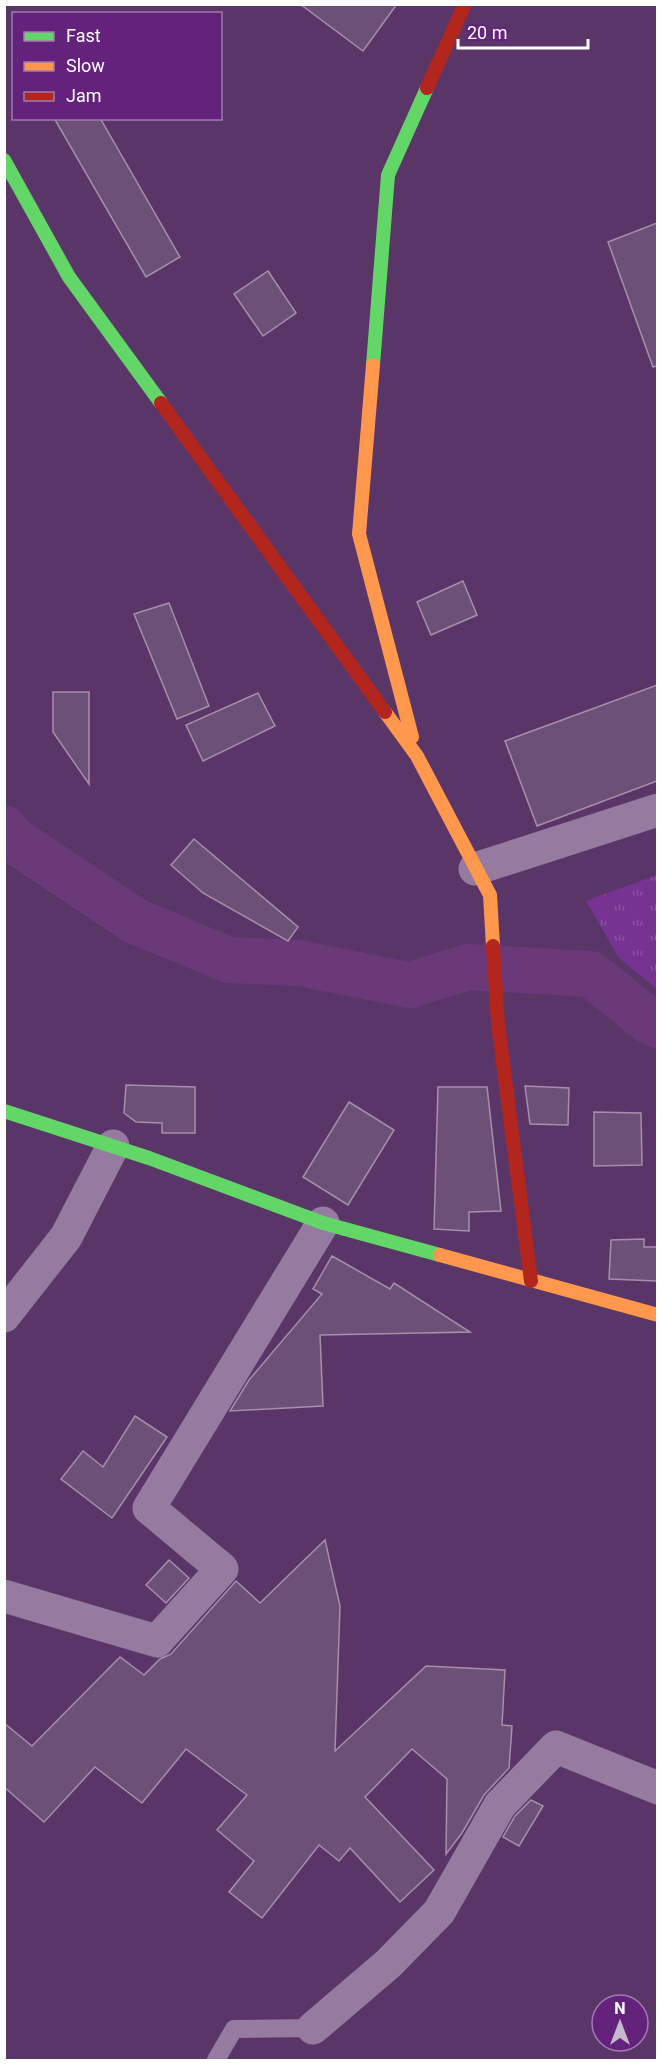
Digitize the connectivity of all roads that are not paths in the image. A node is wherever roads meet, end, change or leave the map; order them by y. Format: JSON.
{"nodes":[{"id":1,"x":465,"y":4,"type":"edge"},
{"id":2,"x":4,"y":160,"type":"edge"},
{"id":3,"x":417,"y":756,"type":"junction"},
{"id":4,"x":657,"y":810,"type":"edge"},
{"id":5,"x":482,"y":882,"type":"junction"},
{"id":6,"x":4,"y":1111,"type":"edge"},
{"id":7,"x":113,"y":1146,"type":"junction"},
{"id":8,"x":323,"y":1223,"type":"junction"},
{"id":9,"x":531,"y":1281,"type":"junction"},
{"id":10,"x":657,"y":1315,"type":"edge"},
{"id":11,"x":4,"y":1316,"type":"edge"},
{"id":12,"x":4,"y":1596,"type":"edge"},
{"id":13,"x":657,"y":1788,"type":"edge"},
{"id":14,"x":313,"y":2028,"type":"joint"},
{"id":15,"x":216,"y":2061,"type":"edge"}],
"edges":[{"from":1,"to":3,"type":"street"},
{"from":2,"to":3,"type":"street"},
{"from":3,"to":5,"type":"street"},
{"from":4,"to":5,"type":"street"},
{"from":5,"to":9,"type":"street"},
{"from":6,"to":7,"type":"street"},
{"from":7,"to":8,"type":"street"},
{"from":7,"to":11,"type":"street"},
{"from":8,"to":9,"type":"street"},
{"from":8,"to":12,"type":"street"},
{"from":9,"to":10,"type":"street"},
{"from":13,"to":14,"type":"street"},
{"from":14,"to":15,"type":"lane"}]}
